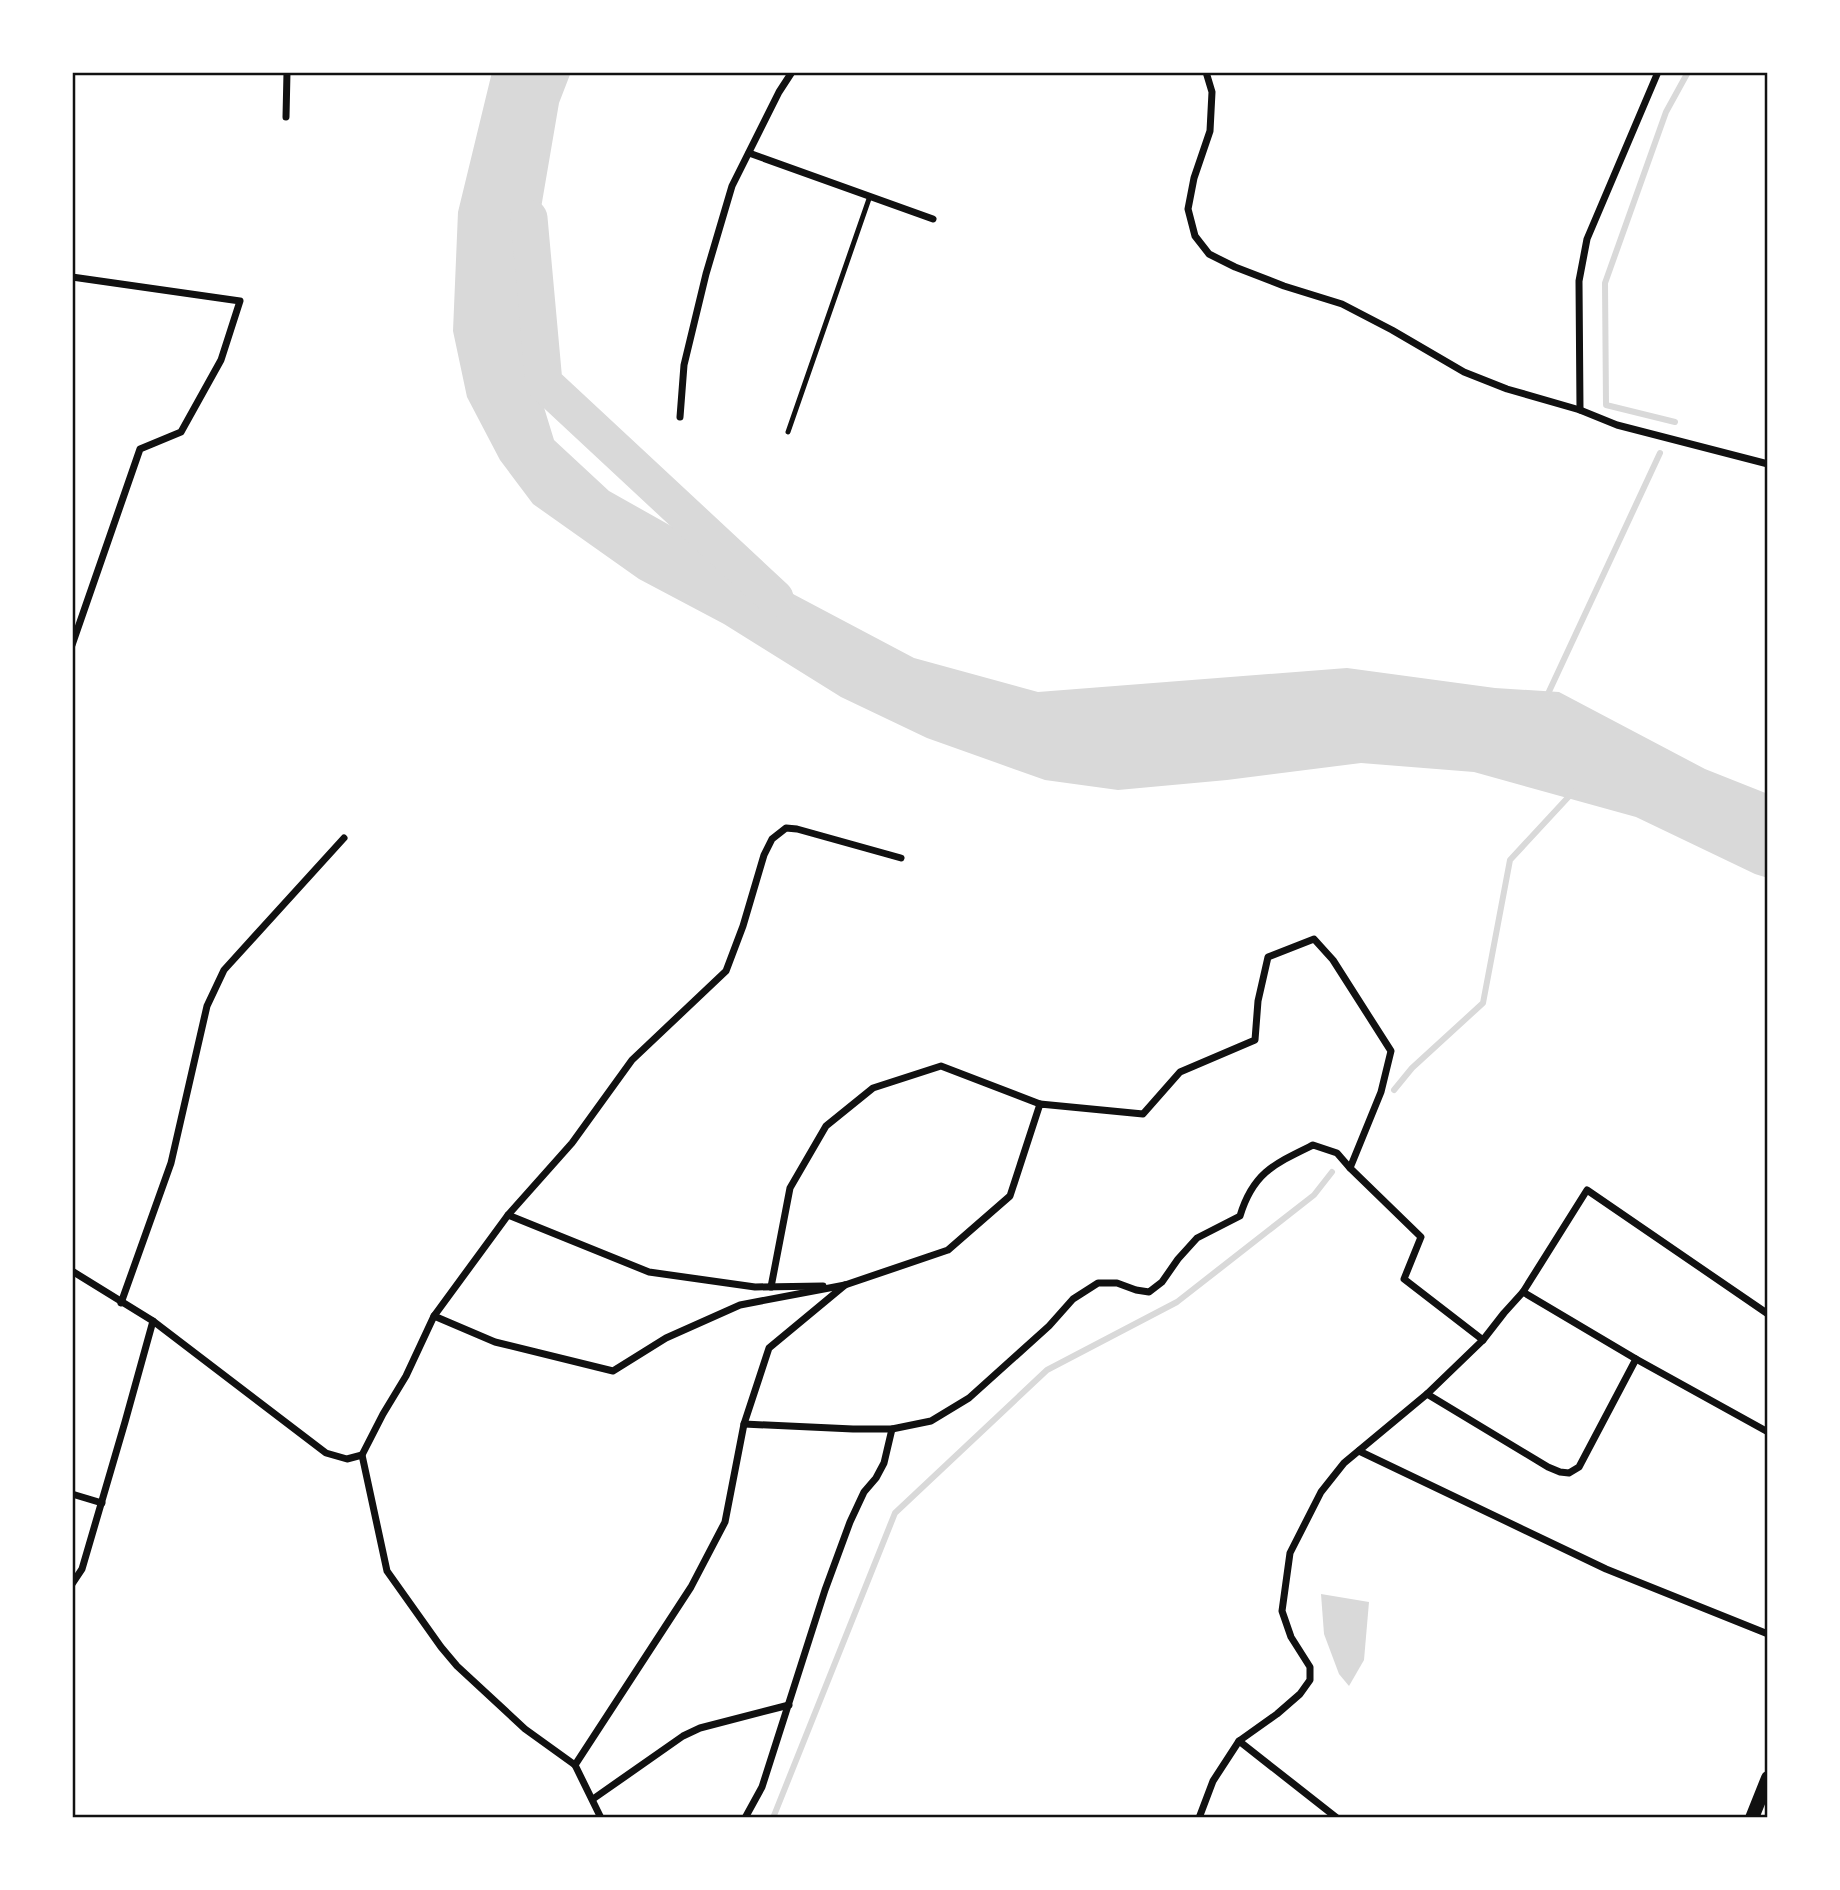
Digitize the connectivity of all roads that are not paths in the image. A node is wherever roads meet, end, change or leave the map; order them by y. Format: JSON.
{"nodes":[{"id":1,"x":287,"y":72,"type":"edge"},
{"id":2,"x":792,"y":72,"type":"edge"},
{"id":3,"x":1206,"y":72,"type":"edge"},
{"id":4,"x":1658,"y":72,"type":"edge"},
{"id":5,"x":286,"y":117,"type":"dead end"},
{"id":6,"x":749,"y":153,"type":"junction"},
{"id":7,"x":870,"y":196,"type":"junction"},
{"id":8,"x":933,"y":219,"type":"dead end"},
{"id":9,"x":72,"y":277,"type":"edge"},
{"id":10,"x":1580,"y":410,"type":"junction"},
{"id":11,"x":680,"y":417,"type":"dead end"},
{"id":12,"x":789,"y":432,"type":"dead end"},
{"id":13,"x":1768,"y":464,"type":"edge"},
{"id":14,"x":72,"y":645,"type":"edge"},
{"id":15,"x":344,"y":838,"type":"dead end"},
{"id":16,"x":901,"y":858,"type":"dead end"},
{"id":17,"x":1040,"y":1104,"type":"junction"},
{"id":18,"x":1350,"y":1167,"type":"junction"},
{"id":19,"x":508,"y":1215,"type":"junction"},
{"id":20,"x":72,"y":1271,"type":"edge"},
{"id":21,"x":845,"y":1285,"type":"junction"},
{"id":22,"x":771,"y":1287,"type":"junction"},
{"id":23,"x":1523,"y":1292,"type":"junction"},
{"id":24,"x":121,"y":1303,"type":"junction"},
{"id":25,"x":1768,"y":1314,"type":"edge"},
{"id":26,"x":433,"y":1316,"type":"junction"},
{"id":27,"x":153,"y":1321,"type":"junction"},
{"id":28,"x":1483,"y":1340,"type":"junction"},
{"id":29,"x":1636,"y":1359,"type":"junction"},
{"id":30,"x":1427,"y":1394,"type":"junction"},
{"id":31,"x":744,"y":1424,"type":"junction"},
{"id":32,"x":892,"y":1429,"type":"junction"},
{"id":33,"x":1768,"y":1432,"type":"edge"},
{"id":34,"x":1359,"y":1451,"type":"junction"},
{"id":35,"x":362,"y":1455,"type":"junction"},
{"id":36,"x":72,"y":1494,"type":"edge"},
{"id":37,"x":102,"y":1503,"type":"junction"},
{"id":38,"x":72,"y":1584,"type":"edge"},
{"id":39,"x":1768,"y":1634,"type":"edge"},
{"id":40,"x":789,"y":1705,"type":"junction"},
{"id":41,"x":1239,"y":1741,"type":"junction"},
{"id":42,"x":575,"y":1765,"type":"junction"},
{"id":43,"x":1768,"y":1778,"type":"edge"},
{"id":44,"x":593,"y":1799,"type":"junction"},
{"id":45,"x":601,"y":1818,"type":"edge"},
{"id":46,"x":745,"y":1818,"type":"edge"},
{"id":47,"x":1199,"y":1818,"type":"edge"},
{"id":48,"x":1336,"y":1818,"type":"edge"},
{"id":49,"x":1752,"y":1818,"type":"edge"}],
"edges":[{"from":1,"to":5,"type":"street"},
{"from":2,"to":6,"type":"street"},
{"from":3,"to":10,"type":"street"},
{"from":4,"to":10,"type":"street"},
{"from":6,"to":7,"type":"street"},
{"from":6,"to":11,"type":"street"},
{"from":7,"to":8,"type":"street"},
{"from":7,"to":12,"type":"lane"},
{"from":9,"to":14,"type":"street"},
{"from":10,"to":13,"type":"street"},
{"from":15,"to":24,"type":"street"},
{"from":16,"to":19,"type":"street"},
{"from":17,"to":18,"type":"street"},
{"from":17,"to":21,"type":"street"},
{"from":17,"to":22,"type":"street"},
{"from":18,"to":28,"type":"street"},
{"from":18,"to":32,"type":"street"},
{"from":19,"to":22,"type":"street"},
{"from":19,"to":26,"type":"street"},
{"from":20,"to":24,"type":"street"},
{"from":21,"to":22,"type":"street"},
{"from":21,"to":26,"type":"street"},
{"from":21,"to":31,"type":"street"},
{"from":23,"to":25,"type":"street"},
{"from":23,"to":28,"type":"street"},
{"from":23,"to":29,"type":"street"},
{"from":24,"to":27,"type":"street"},
{"from":26,"to":35,"type":"street"},
{"from":27,"to":35,"type":"street"},
{"from":27,"to":37,"type":"street"},
{"from":28,"to":30,"type":"street"},
{"from":29,"to":30,"type":"street"},
{"from":29,"to":33,"type":"street"},
{"from":30,"to":34,"type":"street"},
{"from":31,"to":32,"type":"street"},
{"from":31,"to":42,"type":"street"},
{"from":32,"to":40,"type":"street"},
{"from":34,"to":39,"type":"street"},
{"from":34,"to":41,"type":"street"},
{"from":35,"to":42,"type":"street"},
{"from":36,"to":37,"type":"street"},
{"from":37,"to":38,"type":"street"},
{"from":40,"to":44,"type":"street"},
{"from":40,"to":46,"type":"street"},
{"from":41,"to":47,"type":"street"},
{"from":41,"to":48,"type":"street"},
{"from":42,"to":44,"type":"street"},
{"from":43,"to":49,"type":"main road"},
{"from":44,"to":45,"type":"street"}]}
